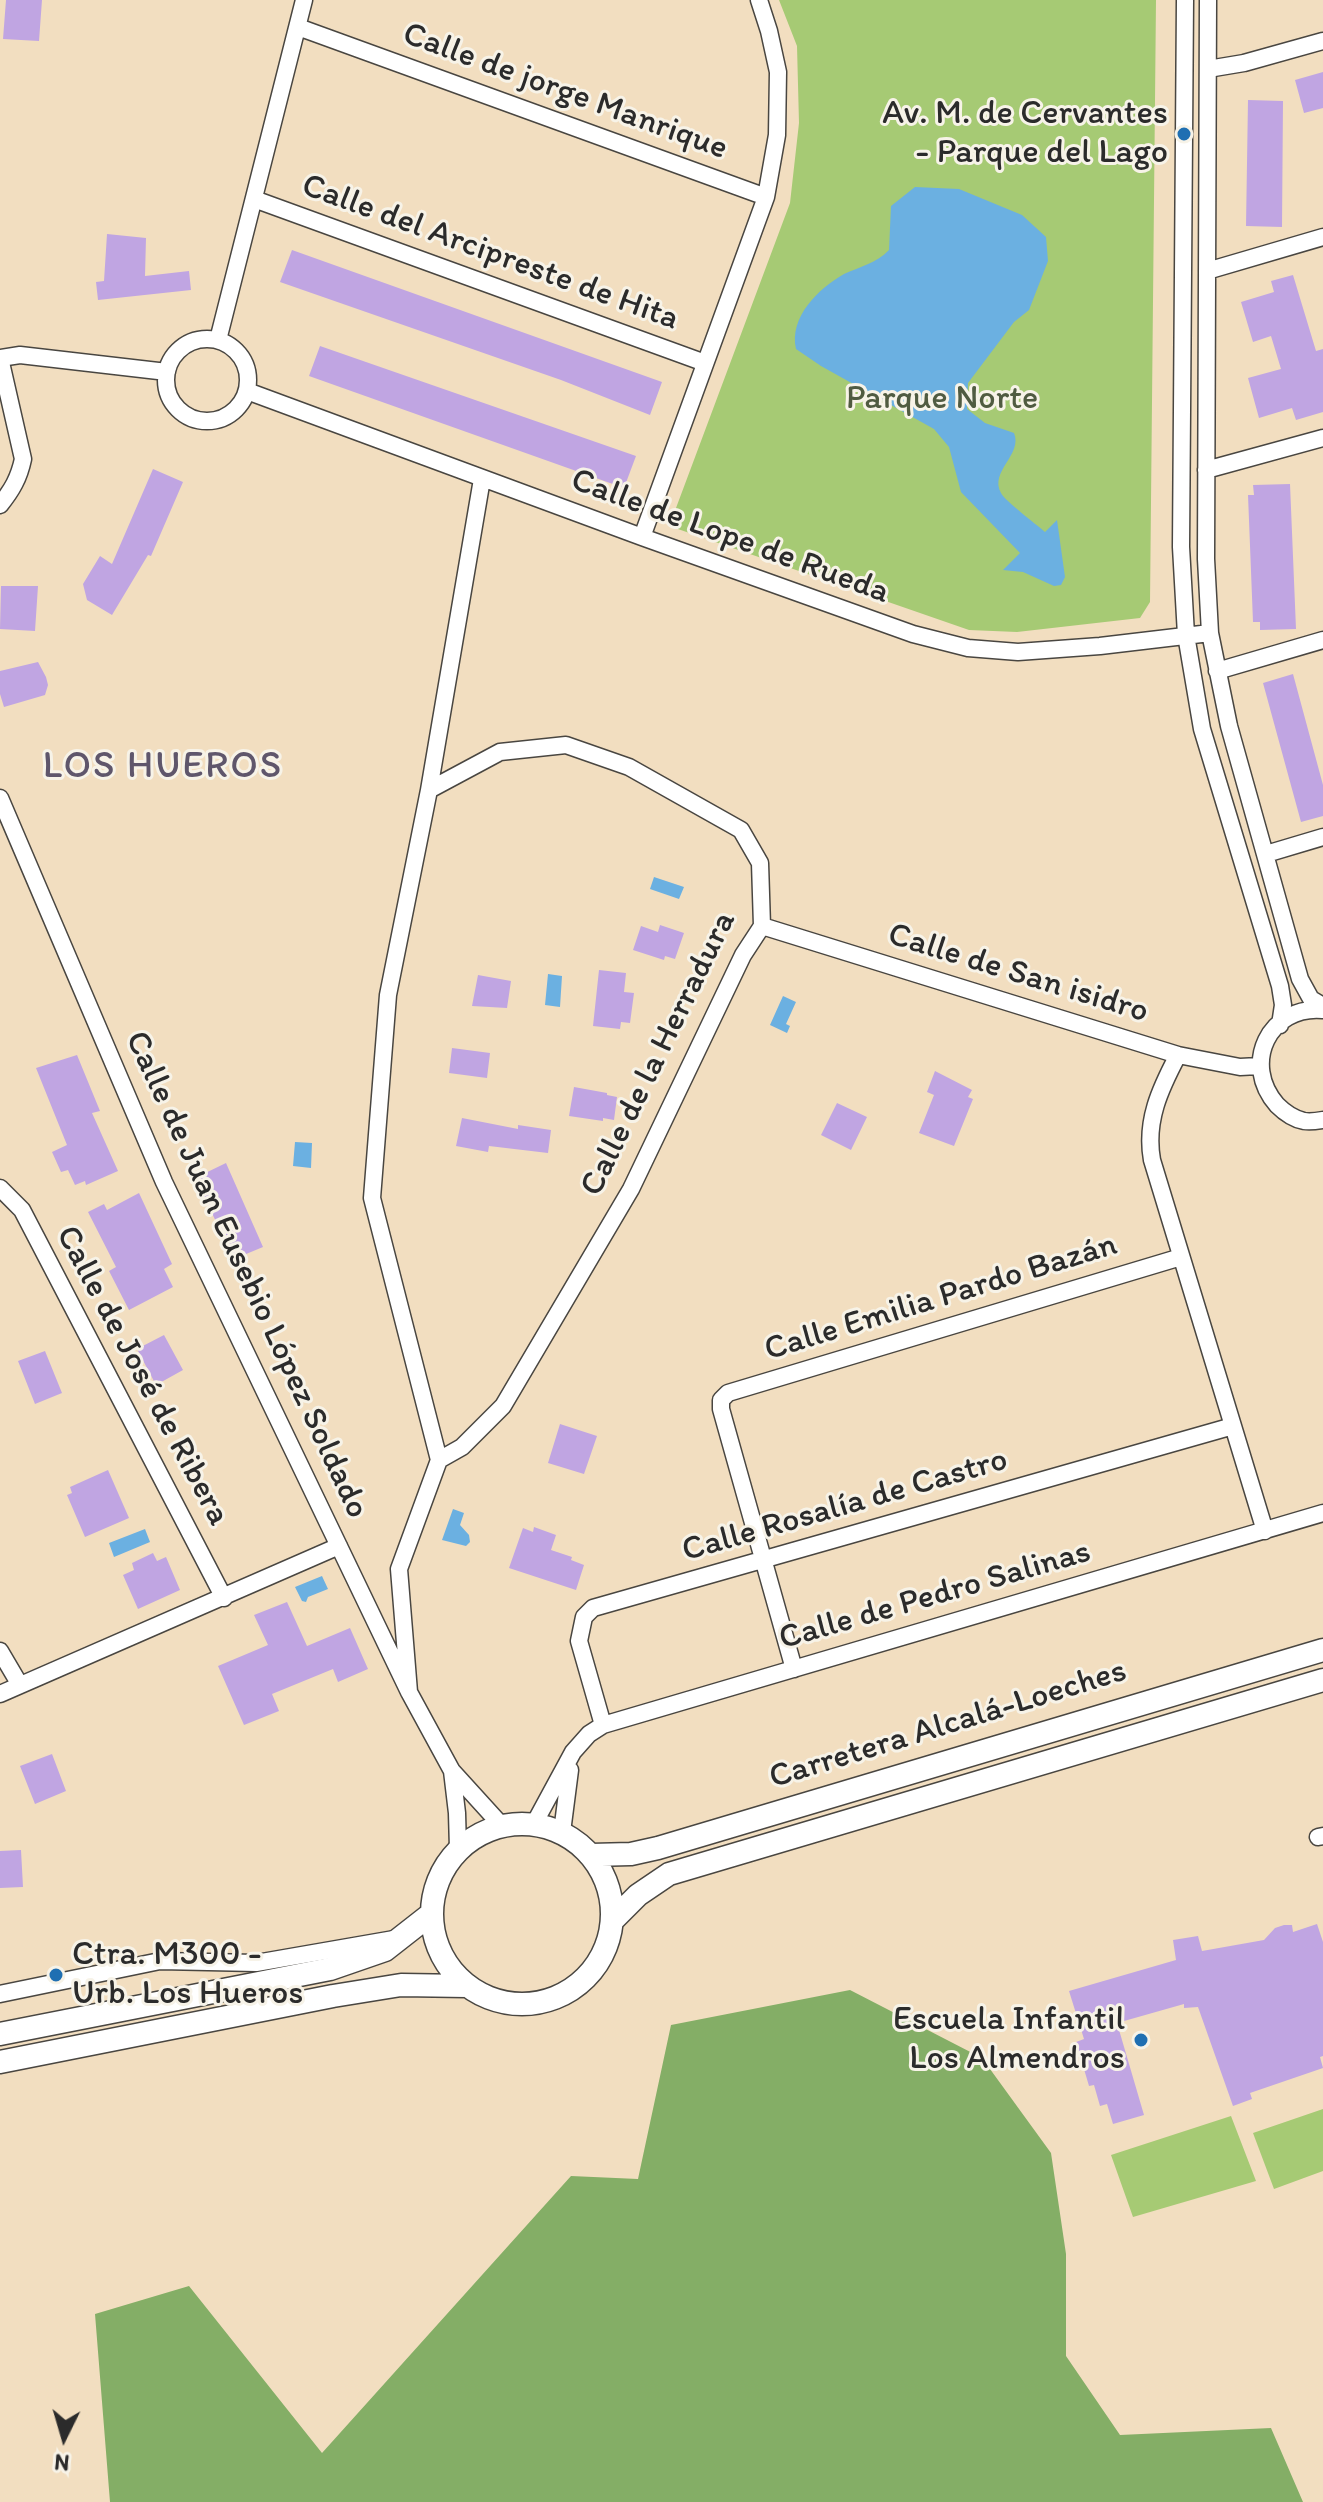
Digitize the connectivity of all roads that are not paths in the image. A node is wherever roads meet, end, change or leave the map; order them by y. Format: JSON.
{"nodes":[{"id":1,"x":304,"y":0,"type":"edge"},
{"id":2,"x":759,"y":0,"type":"edge"},
{"id":3,"x":1185,"y":0,"type":"edge"},
{"id":4,"x":1208,"y":0,"type":"edge"},
{"id":5,"x":298,"y":27,"type":"junction"},
{"id":6,"x":1323,"y":41,"type":"edge"},
{"id":7,"x":1208,"y":69,"type":"junction"},
{"id":8,"x":766,"y":197,"type":"junction"},
{"id":9,"x":254,"y":199,"type":"junction"},
{"id":10,"x":1323,"y":237,"type":"edge"},
{"id":11,"x":1207,"y":271,"type":"junction"},
{"id":12,"x":218,"y":340,"type":"junction"},
{"id":13,"x":0,"y":358,"type":"edge"},
{"id":14,"x":705,"y":363,"type":"junction"},
{"id":15,"x":167,"y":372,"type":"junction"},
{"id":16,"x":247,"y":391,"type":"junction"},
{"id":17,"x":1323,"y":438,"type":"edge"},
{"id":18,"x":1206,"y":470,"type":"junction"},
{"id":19,"x":482,"y":479,"type":"junction"},
{"id":20,"x":0,"y":505,"type":"edge"},
{"id":21,"x":642,"y":537,"type":"junction"},
{"id":22,"x":1210,"y":633,"type":"junction"},
{"id":23,"x":1186,"y":635,"type":"junction"},
{"id":24,"x":1323,"y":640,"type":"edge"},
{"id":25,"x":1217,"y":671,"type":"junction"},
{"id":26,"x":429,"y":790,"type":"junction"},
{"id":27,"x":0,"y":798,"type":"edge"},
{"id":28,"x":1323,"y":837,"type":"edge"},
{"id":29,"x":1266,"y":854,"type":"junction"},
{"id":30,"x":762,"y":926,"type":"junction"},
{"id":31,"x":1323,"y":1008,"type":"edge"},
{"id":32,"x":1280,"y":1025,"type":"junction"},
{"id":33,"x":1178,"y":1055,"type":"junction"},
{"id":34,"x":1259,"y":1066,"type":"junction"},
{"id":35,"x":1323,"y":1120,"type":"edge"},
{"id":36,"x":0,"y":1188,"type":"edge"},
{"id":37,"x":1181,"y":1257,"type":"junction"},
{"id":38,"x":1233,"y":1426,"type":"junction"},
{"id":39,"x":439,"y":1460,"type":"junction"},
{"id":40,"x":1323,"y":1513,"type":"edge"},
{"id":41,"x":1265,"y":1531,"type":"junction"},
{"id":42,"x":339,"y":1546,"type":"junction"},
{"id":43,"x":764,"y":1560,"type":"junction"},
{"id":44,"x":224,"y":1598,"type":"junction"},
{"id":45,"x":1323,"y":1650,"type":"edge"},
{"id":46,"x":0,"y":1651,"type":"edge"},
{"id":47,"x":794,"y":1669,"type":"junction"},
{"id":48,"x":1323,"y":1680,"type":"edge"},
{"id":49,"x":20,"y":1685,"type":"junction"},
{"id":50,"x":409,"y":1692,"type":"junction"},
{"id":51,"x":0,"y":1694,"type":"edge"},
{"id":52,"x":603,"y":1725,"type":"junction"},
{"id":53,"x":573,"y":1752,"type":"junction"},
{"id":54,"x":452,"y":1771,"type":"junction"},
{"id":55,"x":534,"y":1824,"type":"junction"},
{"id":56,"x":502,"y":1826,"type":"junction"},
{"id":57,"x":562,"y":1832,"type":"junction"},
{"id":58,"x":458,"y":1849,"type":"junction"},
{"id":59,"x":591,"y":1855,"type":"junction"},
{"id":60,"x":431,"y":1914,"type":"junction"},
{"id":61,"x":613,"y":1920,"type":"junction"},
{"id":62,"x":403,"y":1937,"type":"junction"},
{"id":63,"x":467,"y":1986,"type":"junction"},
{"id":64,"x":0,"y":1994,"type":"edge"},
{"id":65,"x":0,"y":2034,"type":"edge"},
{"id":66,"x":0,"y":2062,"type":"edge"}],
"edges":[{"from":1,"to":5,"type":"street"},
{"from":2,"to":8,"type":"street"},
{"from":3,"to":23,"type":"street"},
{"from":4,"to":7,"type":"street"},
{"from":5,"to":8,"type":"street","name":"Calle de jorge Manrique"},
{"from":5,"to":9,"type":"street"},
{"from":6,"to":7,"type":"street"},
{"from":7,"to":11,"type":"street"},
{"from":8,"to":14,"type":"street"},
{"from":9,"to":12,"type":"street"},
{"from":9,"to":14,"type":"street","name":"Calle del Arcipreste de Hita"},
{"from":10,"to":11,"type":"street"},
{"from":11,"to":18,"type":"street"},
{"from":12,"to":15,"type":"street"},
{"from":12,"to":16,"type":"street"},
{"from":13,"to":15,"type":"street"},
{"from":13,"to":20,"type":"street"},
{"from":14,"to":21,"type":"street"},
{"from":15,"to":16,"type":"street"},
{"from":16,"to":19,"type":"street","name":"Calle de Lope de Rueda"},
{"from":17,"to":18,"type":"street"},
{"from":18,"to":22,"type":"street"},
{"from":19,"to":21,"type":"street","name":"Calle de Lope de Rueda"},
{"from":19,"to":26,"type":"street"},
{"from":21,"to":23,"type":"street","name":"Calle de Lope de Rueda"},
{"from":22,"to":23,"type":"street","name":"Calle de Lope de Rueda"},
{"from":22,"to":25,"type":"street"},
{"from":23,"to":32,"type":"street"},
{"from":24,"to":25,"type":"street"},
{"from":25,"to":29,"type":"street"},
{"from":26,"to":30,"type":"street","name":"Calle de la Herradura"},
{"from":26,"to":39,"type":"street"},
{"from":27,"to":42,"type":"street","name":"Calle de Juan Eusebio López Soldado"},
{"from":28,"to":29,"type":"street"},
{"from":29,"to":31,"type":"street"},
{"from":30,"to":33,"type":"street","name":"Calle de San isidro"},
{"from":30,"to":39,"type":"street","name":"Calle de la Herradura"},
{"from":31,"to":32,"type":"street"},
{"from":32,"to":34,"type":"street"},
{"from":33,"to":34,"type":"street","name":"Calle de San isidro"},
{"from":33,"to":37,"type":"street"},
{"from":34,"to":35,"type":"street"},
{"from":36,"to":44,"type":"street","name":"Calle de José de Ribera"},
{"from":37,"to":38,"type":"street"},
{"from":37,"to":43,"type":"street","name":"Calle Emilia Pardo Bazán"},
{"from":38,"to":41,"type":"street"},
{"from":38,"to":43,"type":"street","name":"Calle Rosalía de Castro"},
{"from":39,"to":50,"type":"street"},
{"from":40,"to":41,"type":"street","name":"Calle de Pedro Salinas"},
{"from":41,"to":47,"type":"street","name":"Calle de Pedro Salinas"},
{"from":42,"to":44,"type":"street"},
{"from":42,"to":50,"type":"street","name":"Calle de Juan Eusebio López Soldado"},
{"from":43,"to":47,"type":"street"},
{"from":43,"to":52,"type":"street","name":"Calle Rosalía de Castro"},
{"from":44,"to":49,"type":"street"},
{"from":45,"to":59,"type":"main road","name":"Carretera Alcalá-Loeches"},
{"from":46,"to":49,"type":"street"},
{"from":47,"to":52,"type":"street","name":"Calle de Pedro Salinas"},
{"from":48,"to":61,"type":"main road","name":"Carretera Alcalá-Loeches"},
{"from":49,"to":51,"type":"street"},
{"from":50,"to":54,"type":"street","name":"Calle de Juan Eusebio López Soldado"},
{"from":52,"to":53,"type":"street","name":"Calle de Pedro Salinas"},
{"from":53,"to":55,"type":"street","name":"Calle de Pedro Salinas"},
{"from":53,"to":57,"type":"street"},
{"from":54,"to":56,"type":"street","name":"Calle de Juan Eusebio López Soldado"},
{"from":54,"to":58,"type":"street","name":"Calle de Juan Eusebio López Soldado"},
{"from":55,"to":56,"type":"main road"},
{"from":55,"to":57,"type":"main road"},
{"from":56,"to":58,"type":"main road"},
{"from":57,"to":59,"type":"main road"},
{"from":58,"to":60,"type":"main road"},
{"from":59,"to":61,"type":"main road"},
{"from":60,"to":62,"type":"main road"},
{"from":60,"to":63,"type":"main road"},
{"from":61,"to":63,"type":"main road"},
{"from":62,"to":64,"type":"street"},
{"from":62,"to":65,"type":"main road"},
{"from":63,"to":66,"type":"main road"}]}
